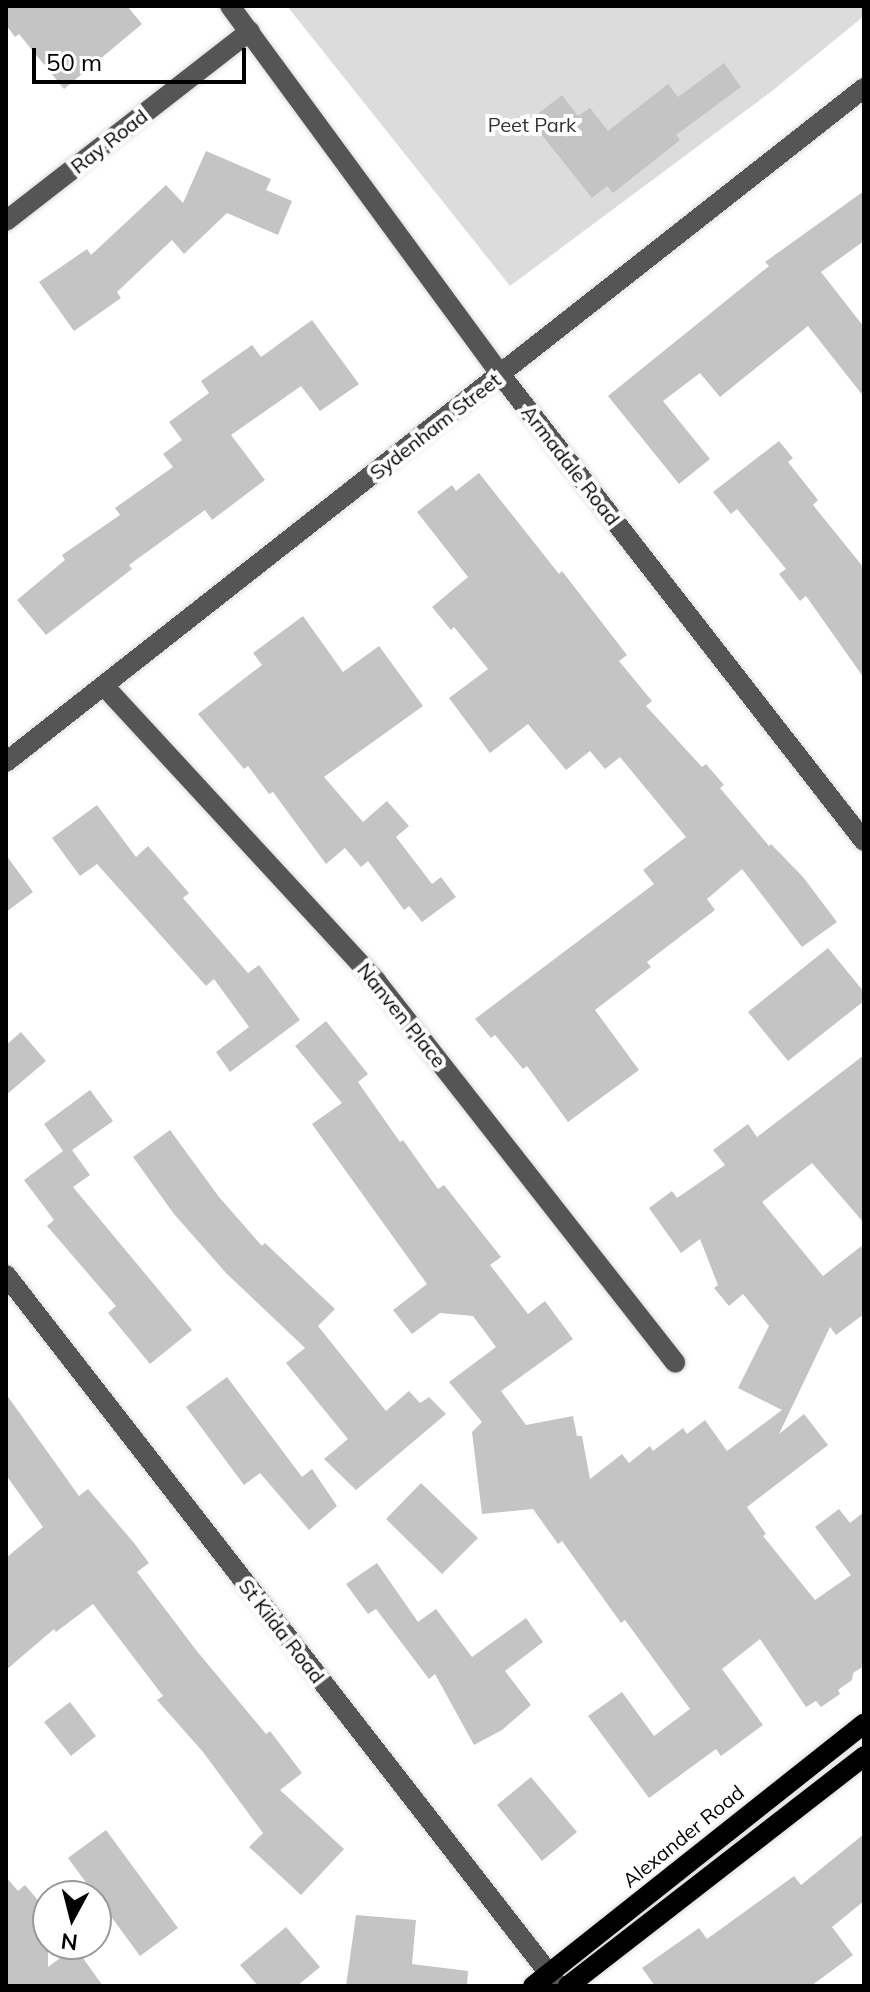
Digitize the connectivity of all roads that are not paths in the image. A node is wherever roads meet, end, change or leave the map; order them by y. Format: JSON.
{"nodes":[{"id":1,"x":230,"y":6,"type":"edge"},
{"id":2,"x":250,"y":31,"type":"junction"},
{"id":3,"x":864,"y":88,"type":"edge"},
{"id":4,"x":6,"y":221,"type":"edge"},
{"id":5,"x":500,"y":374,"type":"junction"},
{"id":6,"x":105,"y":687,"type":"junction"},
{"id":7,"x":6,"y":762,"type":"edge"},
{"id":8,"x":864,"y":841,"type":"edge"},
{"id":9,"x":6,"y":1275,"type":"edge"},
{"id":10,"x":675,"y":1363,"type":"dead end"},
{"id":11,"x":864,"y":1724,"type":"edge"},
{"id":12,"x":864,"y":1756,"type":"edge"},
{"id":13,"x":547,"y":1982,"type":"edge"},
{"id":14,"x":568,"y":1986,"type":"edge"}],
"edges":[{"from":1,"to":2,"type":"street","name":"Armadale Road"},
{"from":2,"to":4,"type":"street","name":"Ray Road"},
{"from":2,"to":5,"type":"street","name":"Armadale Road"},
{"from":3,"to":5,"type":"street","name":"Sydenham Street"},
{"from":5,"to":6,"type":"street","name":"Sydenham Street"},
{"from":5,"to":8,"type":"street","name":"Armadale Road"},
{"from":6,"to":7,"type":"street","name":"Sydenham Street"},
{"from":6,"to":10,"type":"street","name":"Nanven Place"},
{"from":9,"to":13,"type":"street","name":"St Kilda Road"},
{"from":11,"to":13,"type":"main road","name":"Alexander Road"},
{"from":12,"to":14,"type":"main road"}]}
